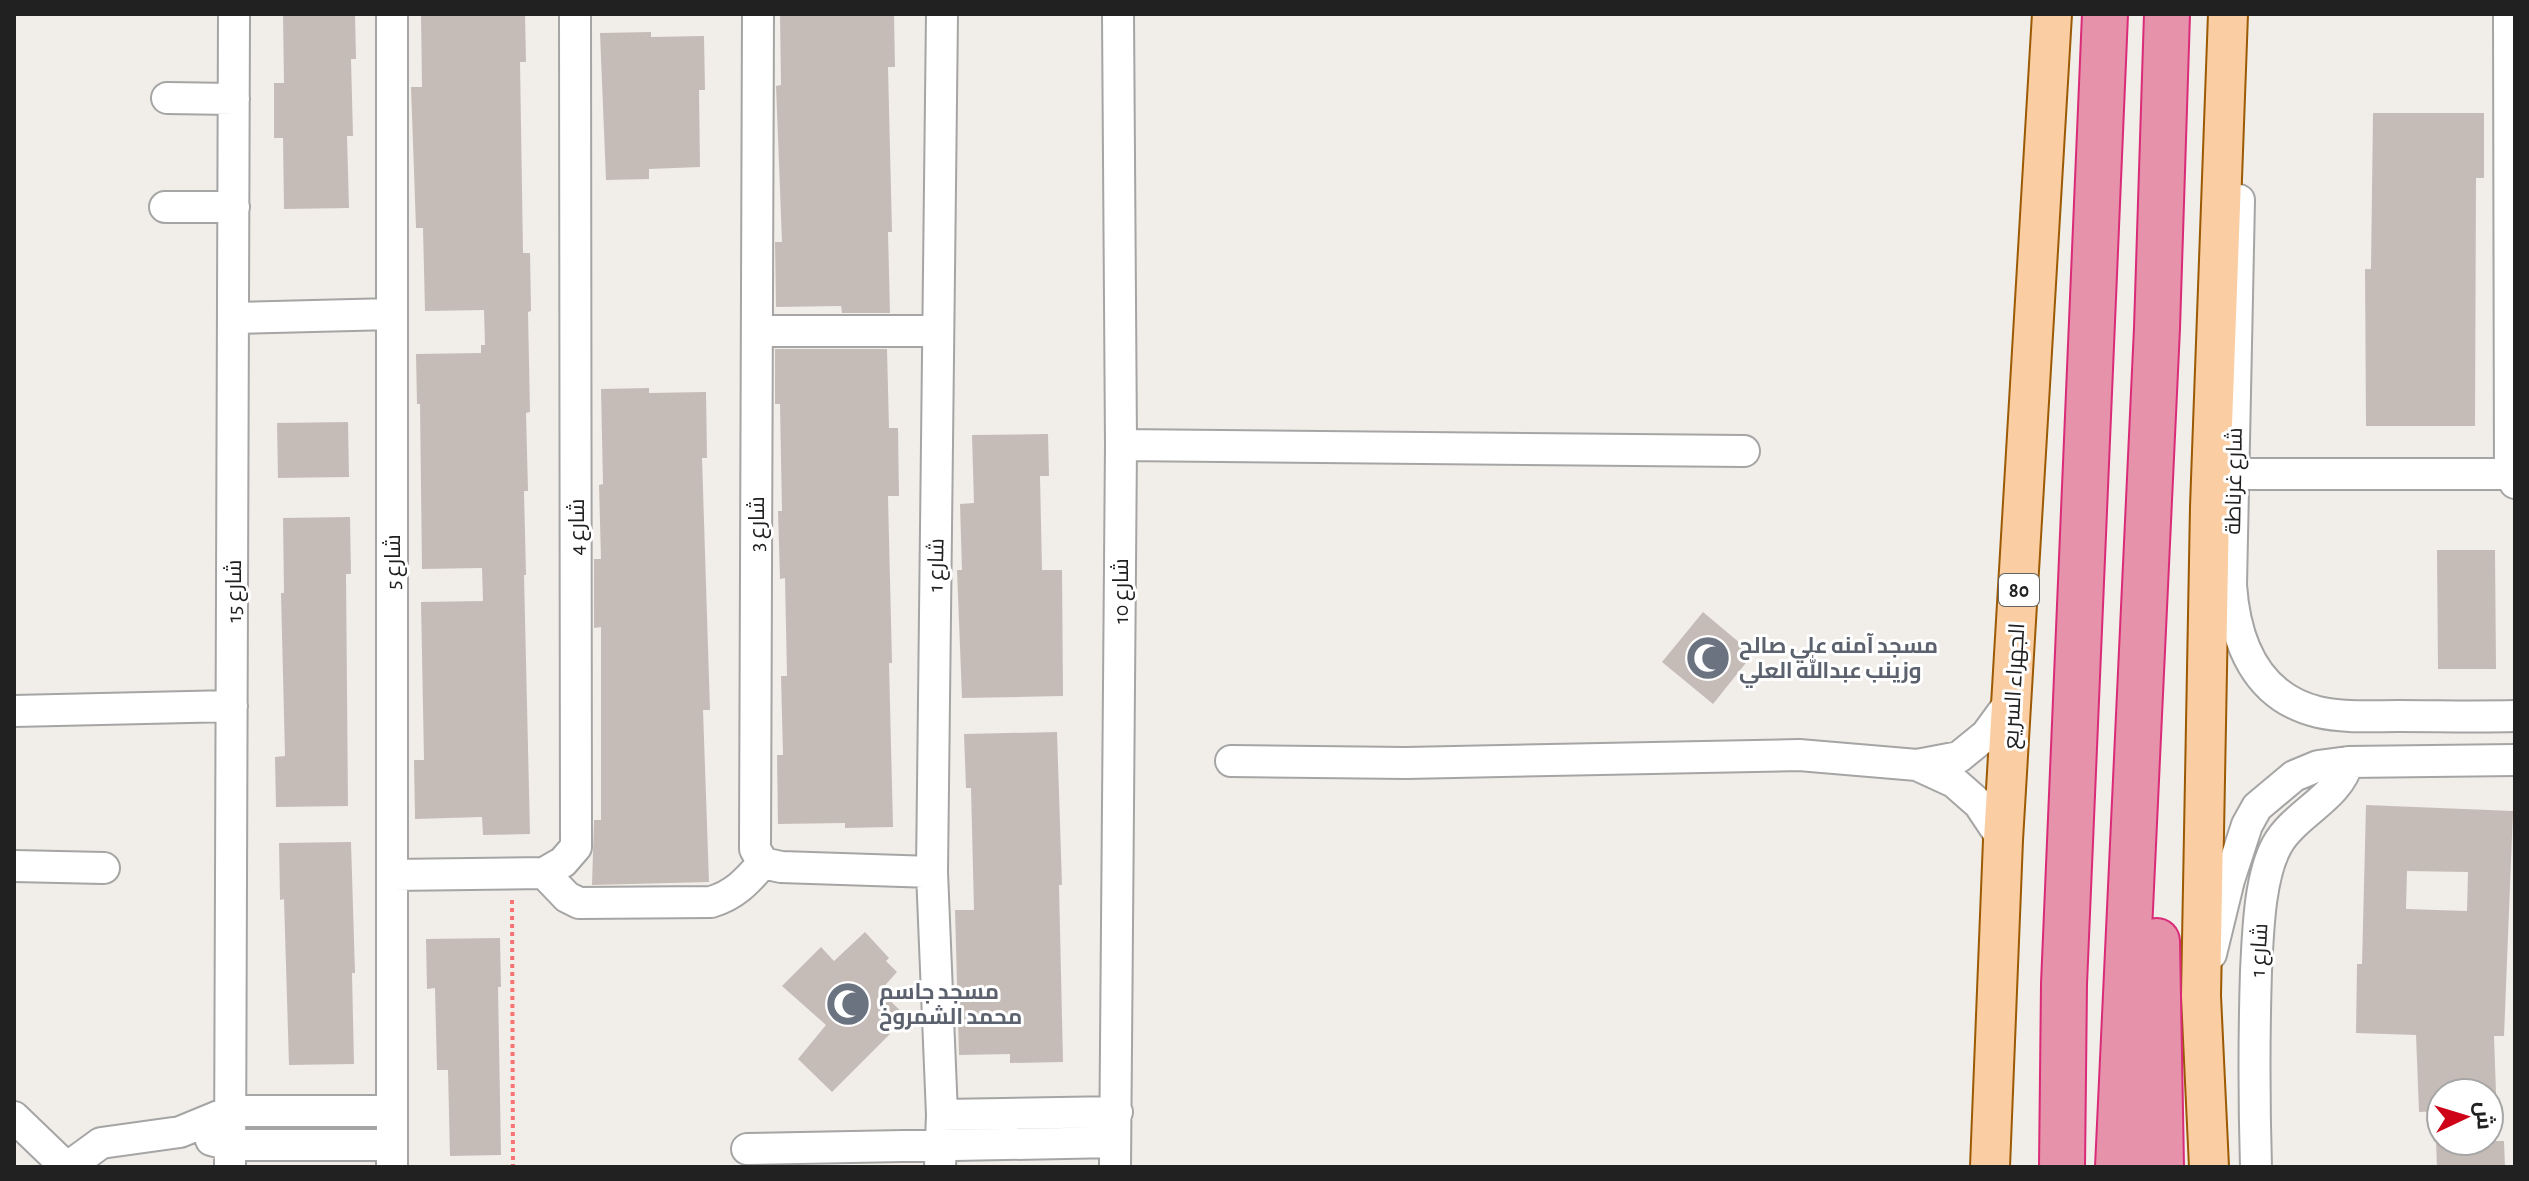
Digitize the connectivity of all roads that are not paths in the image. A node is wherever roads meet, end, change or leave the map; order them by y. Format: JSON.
{"nodes":[{"id":1,"x":234,"y":14,"type":"edge"},
{"id":2,"x":392,"y":14,"type":"edge"},
{"id":3,"x":575,"y":14,"type":"edge"},
{"id":4,"x":758,"y":14,"type":"edge"},
{"id":5,"x":942,"y":14,"type":"edge"},
{"id":6,"x":1118,"y":14,"type":"edge"},
{"id":7,"x":2052,"y":14,"type":"edge"},
{"id":8,"x":2105,"y":14,"type":"edge"},
{"id":9,"x":2167,"y":14,"type":"edge"},
{"id":10,"x":2228,"y":14,"type":"edge"},
{"id":11,"x":2243,"y":14,"type":"edge"},
{"id":12,"x":2509,"y":14,"type":"edge"},
{"id":13,"x":167,"y":98,"type":"dead end"},
{"id":14,"x":234,"y":99,"type":"junction"},
{"id":15,"x":165,"y":207,"type":"dead end"},
{"id":16,"x":234,"y":207,"type":"junction"},
{"id":17,"x":392,"y":314,"type":"junction"},
{"id":18,"x":233,"y":318,"type":"junction"},
{"id":19,"x":2157,"y":328,"type":"junction"},
{"id":20,"x":757,"y":331,"type":"junction"},
{"id":21,"x":938,"y":331,"type":"junction"},
{"id":22,"x":1121,"y":445,"type":"junction"},
{"id":23,"x":1744,"y":451,"type":"dead end"},
{"id":24,"x":2233,"y":474,"type":"junction"},
{"id":25,"x":2512,"y":479,"type":"edge"},
{"id":26,"x":2013,"y":698,"type":"junction"},
{"id":27,"x":232,"y":706,"type":"junction"},
{"id":28,"x":14,"y":711,"type":"edge"},
{"id":29,"x":2352,"y":716,"type":"junction"},
{"id":30,"x":2515,"y":716,"type":"edge"},
{"id":31,"x":2515,"y":760,"type":"edge"},
{"id":32,"x":1231,"y":761,"type":"dead end"},
{"id":33,"x":2348,"y":762,"type":"junction"},
{"id":34,"x":1917,"y":765,"type":"junction"},
{"id":35,"x":2003,"y":840,"type":"junction"},
{"id":36,"x":763,"y":863,"type":"junction"},
{"id":37,"x":14,"y":866,"type":"edge"},
{"id":38,"x":104,"y":868,"type":"dead end"},
{"id":39,"x":932,"y":872,"type":"junction"},
{"id":40,"x":544,"y":873,"type":"junction"},
{"id":41,"x":392,"y":875,"type":"junction"},
{"id":42,"x":2067,"y":922,"type":"junction"},
{"id":43,"x":2201,"y":996,"type":"junction"},
{"id":44,"x":231,"y":1111,"type":"junction"},
{"id":45,"x":392,"y":1111,"type":"junction"},
{"id":46,"x":1117,"y":1112,"type":"junction"},
{"id":47,"x":942,"y":1115,"type":"junction"},
{"id":48,"x":14,"y":1117,"type":"edge"},
{"id":49,"x":180,"y":1132,"type":"junction"},
{"id":50,"x":747,"y":1149,"type":"dead end"},
{"id":51,"x":1115,"y":1154,"type":"edge"},
{"id":52,"x":230,"y":1156,"type":"edge"},
{"id":53,"x":392,"y":1156,"type":"edge"},
{"id":54,"x":941,"y":1156,"type":"edge"},
{"id":55,"x":845,"y":1158,"type":"edge"},
{"id":56,"x":67,"y":1167,"type":"edge"},
{"id":57,"x":1990,"y":1167,"type":"edge"},
{"id":58,"x":2032,"y":1167,"type":"edge"},
{"id":59,"x":2062,"y":1167,"type":"edge"},
{"id":60,"x":2118,"y":1167,"type":"edge"},
{"id":61,"x":2161,"y":1167,"type":"edge"},
{"id":62,"x":2209,"y":1167,"type":"edge"},
{"id":63,"x":2256,"y":1167,"type":"edge"}],
"edges":[{"from":1,"to":14,"type":"street","name":"شارع 15"},
{"from":2,"to":17,"type":"street","name":"شارع 5"},
{"from":3,"to":40,"type":"street","name":"شارع 4"},
{"from":4,"to":20,"type":"street","name":"شارع 3"},
{"from":5,"to":21,"type":"street","name":"شارع 1"},
{"from":6,"to":22,"type":"street","name":"شارع 10"},
{"from":7,"to":26,"type":"main road","name":"الجهراء السريع","number":"80"},
{"from":8,"to":42,"type":"highway"},
{"from":9,"to":19,"type":"highway"},
{"from":10,"to":43,"type":"main road"},
{"from":11,"to":24,"type":"street","name":"شارع غرناطة"},
{"from":12,"to":25,"type":"street"},
{"from":13,"to":14,"type":"street"},
{"from":14,"to":16,"type":"street","name":"شارع 15"},
{"from":15,"to":16,"type":"street"},
{"from":16,"to":18,"type":"street","name":"شارع 15"},
{"from":17,"to":18,"type":"street"},
{"from":17,"to":41,"type":"street","name":"شارع 5"},
{"from":18,"to":27,"type":"street","name":"شارع 15"},
{"from":19,"to":60,"type":"highway"},
{"from":19,"to":61,"type":"highway"},
{"from":20,"to":21,"type":"street"},
{"from":20,"to":36,"type":"street","name":"شارع 3"},
{"from":21,"to":39,"type":"street","name":"شارع 1"},
{"from":22,"to":23,"type":"street"},
{"from":22,"to":46,"type":"street","name":"شارع 10"},
{"from":24,"to":25,"type":"street"},
{"from":24,"to":29,"type":"street","name":"شارع غرناطة"},
{"from":26,"to":34,"type":"street"},
{"from":26,"to":35,"type":"main road","name":"الجهراء السريع","number":"80"},
{"from":27,"to":28,"type":"street"},
{"from":27,"to":44,"type":"street","name":"شارع 15"},
{"from":29,"to":30,"type":"street","name":"شارع غرناطة"},
{"from":29,"to":33,"type":"street"},
{"from":31,"to":33,"type":"street"},
{"from":32,"to":34,"type":"street"},
{"from":33,"to":43,"type":"street"},
{"from":33,"to":63,"type":"street","name":"شارع 1"},
{"from":34,"to":35,"type":"street"},
{"from":35,"to":57,"type":"main road","name":"الجهراء السريع","number":"80"},
{"from":36,"to":39,"type":"street"},
{"from":36,"to":40,"type":"street"},
{"from":37,"to":38,"type":"street"},
{"from":39,"to":47,"type":"street","name":"شارع 1"},
{"from":40,"to":41,"type":"street"},
{"from":41,"to":45,"type":"street","name":"شارع 5"},
{"from":42,"to":58,"type":"highway"},
{"from":42,"to":59,"type":"highway"},
{"from":43,"to":62,"type":"main road"},
{"from":44,"to":45,"type":"street"},
{"from":44,"to":49,"type":"street"},
{"from":44,"to":52,"type":"street","name":"شارع 15"},
{"from":45,"to":53,"type":"street","name":"شارع 5"},
{"from":46,"to":47,"type":"street"},
{"from":46,"to":51,"type":"street","name":"شارع 10"},
{"from":47,"to":54,"type":"street","name":"شارع 1"},
{"from":48,"to":56,"type":"street"},
{"from":49,"to":52,"type":"street","name":"شارع 5"},
{"from":49,"to":56,"type":"street"},
{"from":50,"to":55,"type":"street"},
{"from":51,"to":54,"type":"street"},
{"from":52,"to":53,"type":"street","name":"شارع 5"},
{"from":54,"to":55,"type":"street"}]}
